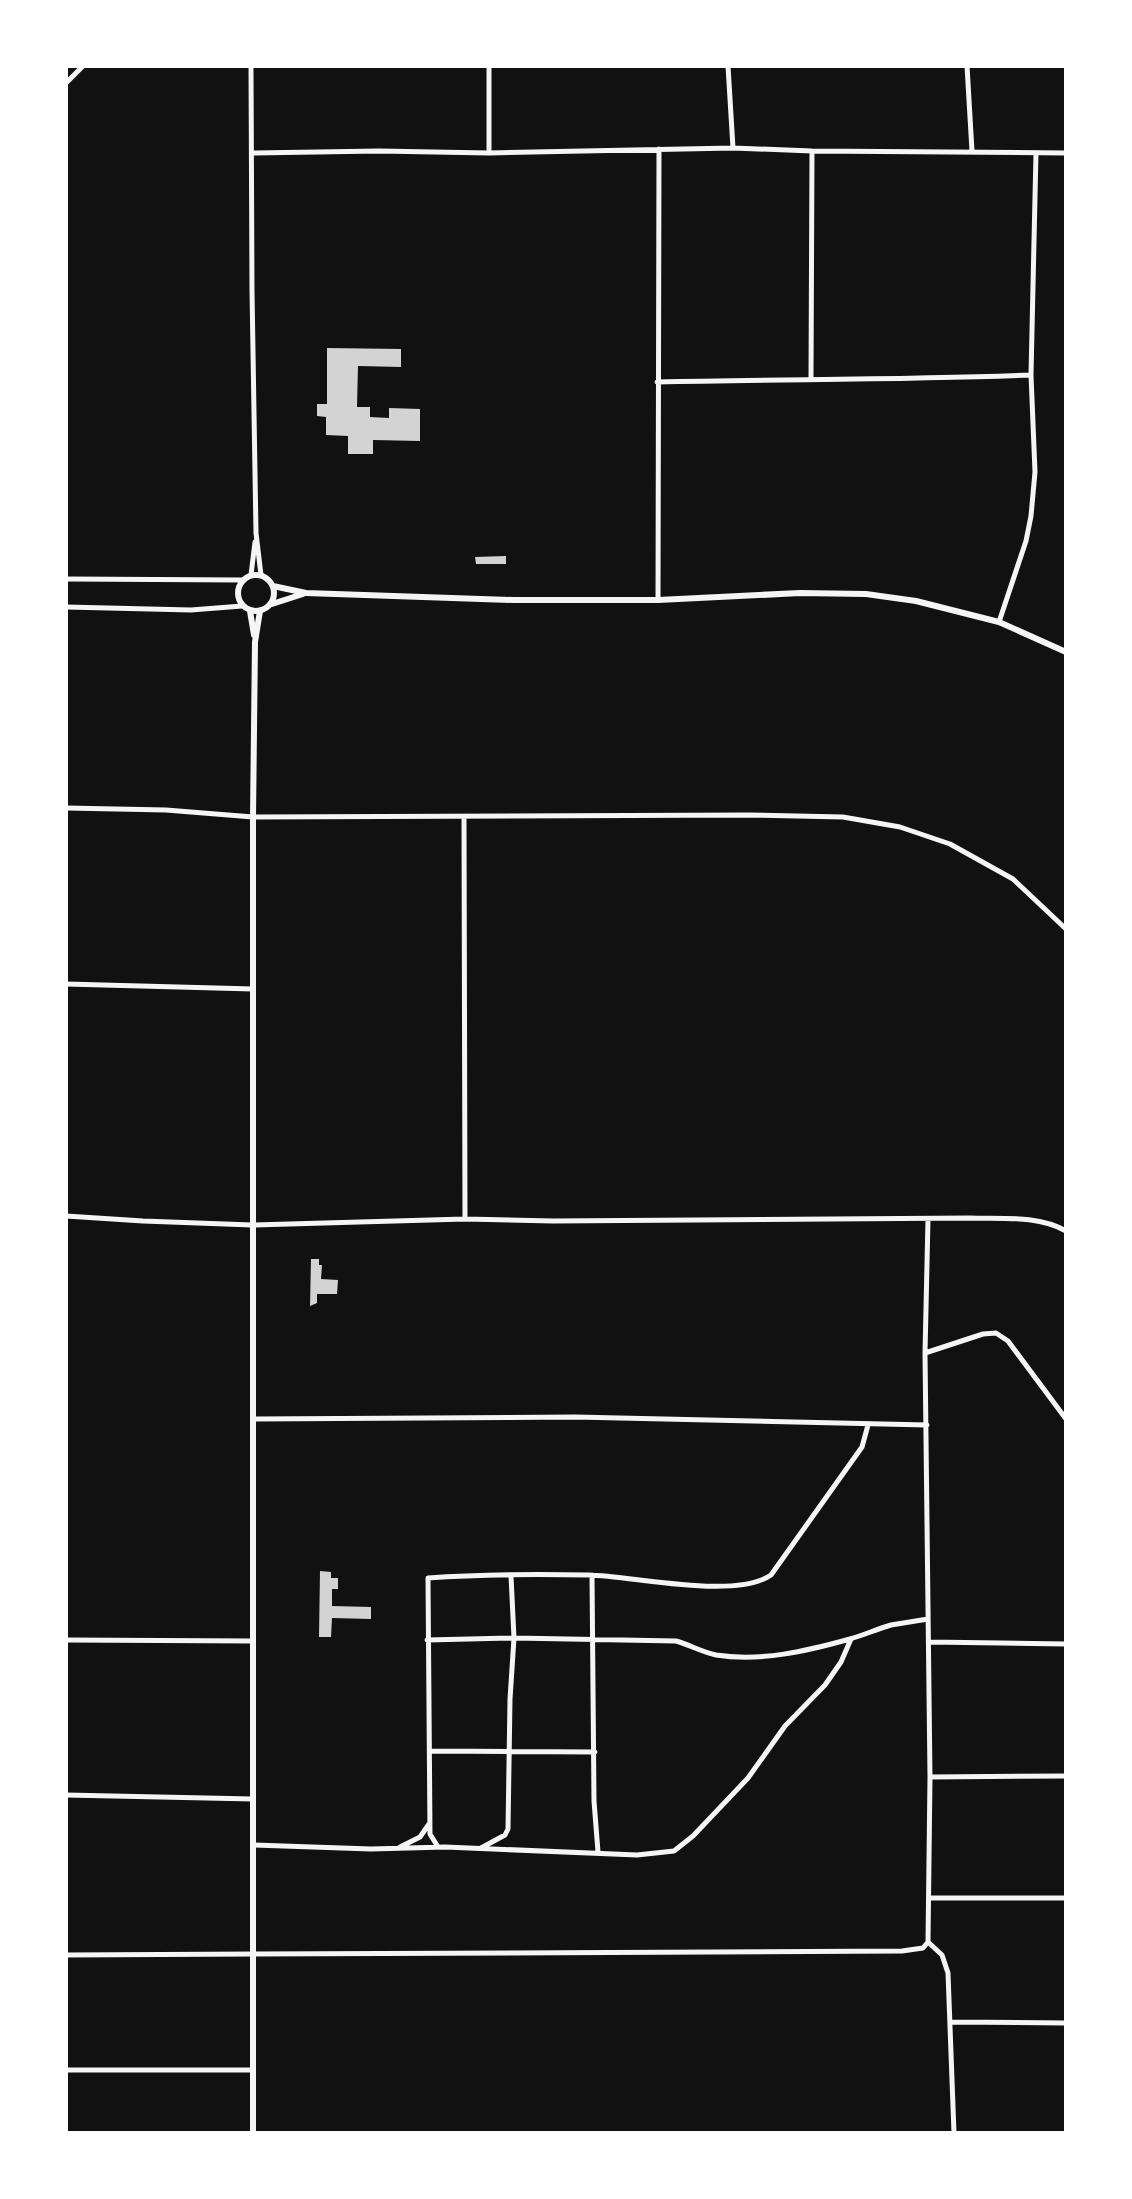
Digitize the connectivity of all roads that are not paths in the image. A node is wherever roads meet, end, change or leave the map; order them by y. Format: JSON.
{"nodes":[{"id":1,"x":83,"y":66,"type":"edge"},
{"id":2,"x":251,"y":66,"type":"edge"},
{"id":3,"x":489,"y":66,"type":"edge"},
{"id":4,"x":728,"y":66,"type":"edge"},
{"id":5,"x":967,"y":66,"type":"edge"},
{"id":6,"x":66,"y":83,"type":"edge"},
{"id":7,"x":733,"y":148,"type":"junction"},
{"id":8,"x":659,"y":149,"type":"junction"},
{"id":9,"x":812,"y":151,"type":"junction"},
{"id":10,"x":972,"y":151,"type":"junction"},
{"id":11,"x":252,"y":153,"type":"junction"},
{"id":12,"x":489,"y":153,"type":"junction"},
{"id":13,"x":1036,"y":153,"type":"junction"},
{"id":14,"x":1066,"y":153,"type":"edge"},
{"id":15,"x":1031,"y":375,"type":"junction"},
{"id":16,"x":811,"y":378,"type":"junction"},
{"id":17,"x":657,"y":382,"type":"junction"},
{"id":18,"x":256,"y":533,"type":"junction"},
{"id":19,"x":251,"y":575,"type":"junction"},
{"id":20,"x":261,"y":575,"type":"junction"},
{"id":21,"x":66,"y":579,"type":"edge"},
{"id":22,"x":243,"y":580,"type":"junction"},
{"id":23,"x":273,"y":586,"type":"junction"},
{"id":24,"x":306,"y":593,"type":"junction"},
{"id":25,"x":658,"y":600,"type":"junction"},
{"id":26,"x":270,"y":604,"type":"junction"},
{"id":27,"x":242,"y":606,"type":"junction"},
{"id":28,"x":66,"y":607,"type":"edge"},
{"id":29,"x":250,"y":611,"type":"junction"},
{"id":30,"x":260,"y":611,"type":"junction"},
{"id":31,"x":999,"y":622,"type":"junction"},
{"id":32,"x":255,"y":642,"type":"junction"},
{"id":33,"x":1066,"y":652,"type":"edge"},
{"id":34,"x":66,"y":808,"type":"edge"},
{"id":35,"x":253,"y":817,"type":"junction"},
{"id":36,"x":464,"y":817,"type":"junction"},
{"id":37,"x":1066,"y":929,"type":"edge"},
{"id":38,"x":66,"y":984,"type":"edge"},
{"id":39,"x":253,"y":989,"type":"junction"},
{"id":40,"x":66,"y":1216,"type":"edge"},
{"id":41,"x":465,"y":1219,"type":"junction"},
{"id":42,"x":928,"y":1219,"type":"junction"},
{"id":43,"x":252,"y":1225,"type":"junction"},
{"id":44,"x":1066,"y":1231,"type":"edge"},
{"id":45,"x":925,"y":1353,"type":"junction"},
{"id":46,"x":253,"y":1419,"type":"junction"},
{"id":47,"x":1066,"y":1419,"type":"edge"},
{"id":48,"x":868,"y":1425,"type":"junction"},
{"id":49,"x":927,"y":1425,"type":"junction"},
{"id":50,"x":592,"y":1575,"type":"junction"},
{"id":51,"x":511,"y":1576,"type":"junction"},
{"id":52,"x":928,"y":1619,"type":"junction"},
{"id":53,"x":514,"y":1638,"type":"junction"},
{"id":54,"x":594,"y":1639,"type":"junction"},
{"id":55,"x":851,"y":1639,"type":"junction"},
{"id":56,"x":66,"y":1640,"type":"edge"},
{"id":57,"x":427,"y":1640,"type":"junction"},
{"id":58,"x":253,"y":1641,"type":"junction"},
{"id":59,"x":929,"y":1642,"type":"junction"},
{"id":60,"x":1066,"y":1644,"type":"edge"},
{"id":61,"x":430,"y":1751,"type":"junction"},
{"id":62,"x":510,"y":1751,"type":"junction"},
{"id":63,"x":595,"y":1752,"type":"junction"},
{"id":64,"x":1066,"y":1776,"type":"edge"},
{"id":65,"x":930,"y":1777,"type":"junction"},
{"id":66,"x":66,"y":1795,"type":"edge"},
{"id":67,"x":253,"y":1799,"type":"junction"},
{"id":68,"x":430,"y":1823,"type":"junction"},
{"id":69,"x":253,"y":1845,"type":"junction"},
{"id":70,"x":438,"y":1847,"type":"junction"},
{"id":71,"x":398,"y":1848,"type":"junction"},
{"id":72,"x":477,"y":1849,"type":"junction"},
{"id":73,"x":598,"y":1852,"type":"junction"},
{"id":74,"x":929,"y":1898,"type":"junction"},
{"id":75,"x":1066,"y":1898,"type":"edge"},
{"id":76,"x":928,"y":1942,"type":"junction"},
{"id":77,"x":66,"y":1955,"type":"edge"},
{"id":78,"x":253,"y":1955,"type":"junction"},
{"id":79,"x":951,"y":2022,"type":"junction"},
{"id":80,"x":1066,"y":2023,"type":"edge"},
{"id":81,"x":66,"y":2070,"type":"edge"},
{"id":82,"x":253,"y":2070,"type":"junction"},
{"id":83,"x":253,"y":2133,"type":"edge"},
{"id":84,"x":954,"y":2133,"type":"edge"}],
"edges":[{"from":1,"to":6,"type":"street"},
{"from":2,"to":11,"type":"street"},
{"from":3,"to":12,"type":"street"},
{"from":4,"to":7,"type":"street"},
{"from":5,"to":10,"type":"street"},
{"from":7,"to":8,"type":"street"},
{"from":7,"to":9,"type":"street"},
{"from":8,"to":12,"type":"street"},
{"from":8,"to":17,"type":"street"},
{"from":9,"to":10,"type":"street"},
{"from":9,"to":16,"type":"street"},
{"from":10,"to":13,"type":"street"},
{"from":11,"to":12,"type":"street"},
{"from":11,"to":18,"type":"street"},
{"from":13,"to":14,"type":"street"},
{"from":13,"to":15,"type":"street"},
{"from":15,"to":16,"type":"street"},
{"from":15,"to":31,"type":"street"},
{"from":16,"to":17,"type":"street"},
{"from":17,"to":25,"type":"street"},
{"from":18,"to":19,"type":"street"},
{"from":18,"to":20,"type":"street"},
{"from":19,"to":20,"type":"street"},
{"from":19,"to":22,"type":"street"},
{"from":20,"to":23,"type":"street"},
{"from":21,"to":22,"type":"street"},
{"from":22,"to":27,"type":"street"},
{"from":23,"to":24,"type":"street"},
{"from":23,"to":26,"type":"street"},
{"from":24,"to":25,"type":"street"},
{"from":24,"to":26,"type":"street"},
{"from":25,"to":31,"type":"street"},
{"from":26,"to":30,"type":"street"},
{"from":27,"to":28,"type":"street"},
{"from":27,"to":29,"type":"street"},
{"from":29,"to":30,"type":"street"},
{"from":29,"to":32,"type":"street"},
{"from":30,"to":32,"type":"street"},
{"from":31,"to":33,"type":"street"},
{"from":32,"to":35,"type":"street"},
{"from":34,"to":35,"type":"street"},
{"from":35,"to":36,"type":"street"},
{"from":35,"to":39,"type":"street"},
{"from":36,"to":37,"type":"street"},
{"from":36,"to":41,"type":"street"},
{"from":38,"to":39,"type":"street"},
{"from":39,"to":43,"type":"street"},
{"from":40,"to":43,"type":"street"},
{"from":41,"to":42,"type":"street"},
{"from":41,"to":43,"type":"street"},
{"from":42,"to":44,"type":"street"},
{"from":42,"to":45,"type":"street"},
{"from":43,"to":46,"type":"street"},
{"from":45,"to":47,"type":"street"},
{"from":45,"to":49,"type":"street"},
{"from":46,"to":48,"type":"street"},
{"from":46,"to":58,"type":"street"},
{"from":48,"to":49,"type":"street"},
{"from":48,"to":50,"type":"street"},
{"from":49,"to":52,"type":"street"},
{"from":50,"to":51,"type":"street"},
{"from":50,"to":54,"type":"street"},
{"from":51,"to":53,"type":"street"},
{"from":51,"to":57,"type":"street"},
{"from":52,"to":55,"type":"street"},
{"from":52,"to":59,"type":"street"},
{"from":53,"to":54,"type":"street"},
{"from":53,"to":57,"type":"street"},
{"from":53,"to":62,"type":"street"},
{"from":54,"to":55,"type":"street"},
{"from":54,"to":63,"type":"street"},
{"from":55,"to":73,"type":"street"},
{"from":56,"to":58,"type":"street"},
{"from":57,"to":61,"type":"street"},
{"from":58,"to":67,"type":"street"},
{"from":59,"to":60,"type":"street"},
{"from":59,"to":65,"type":"street"},
{"from":61,"to":62,"type":"street"},
{"from":61,"to":68,"type":"street"},
{"from":62,"to":63,"type":"street"},
{"from":62,"to":72,"type":"street"},
{"from":63,"to":73,"type":"street"},
{"from":64,"to":65,"type":"street"},
{"from":65,"to":74,"type":"street"},
{"from":66,"to":67,"type":"street"},
{"from":67,"to":69,"type":"street"},
{"from":68,"to":70,"type":"street"},
{"from":68,"to":71,"type":"street"},
{"from":69,"to":71,"type":"street"},
{"from":69,"to":78,"type":"street"},
{"from":70,"to":71,"type":"street"},
{"from":70,"to":72,"type":"street"},
{"from":72,"to":73,"type":"street"},
{"from":74,"to":75,"type":"street"},
{"from":74,"to":76,"type":"street"},
{"from":76,"to":78,"type":"street"},
{"from":76,"to":79,"type":"street"},
{"from":77,"to":78,"type":"street"},
{"from":78,"to":82,"type":"street"},
{"from":79,"to":80,"type":"street"},
{"from":79,"to":84,"type":"street"},
{"from":81,"to":82,"type":"street"},
{"from":82,"to":83,"type":"street"}]}
